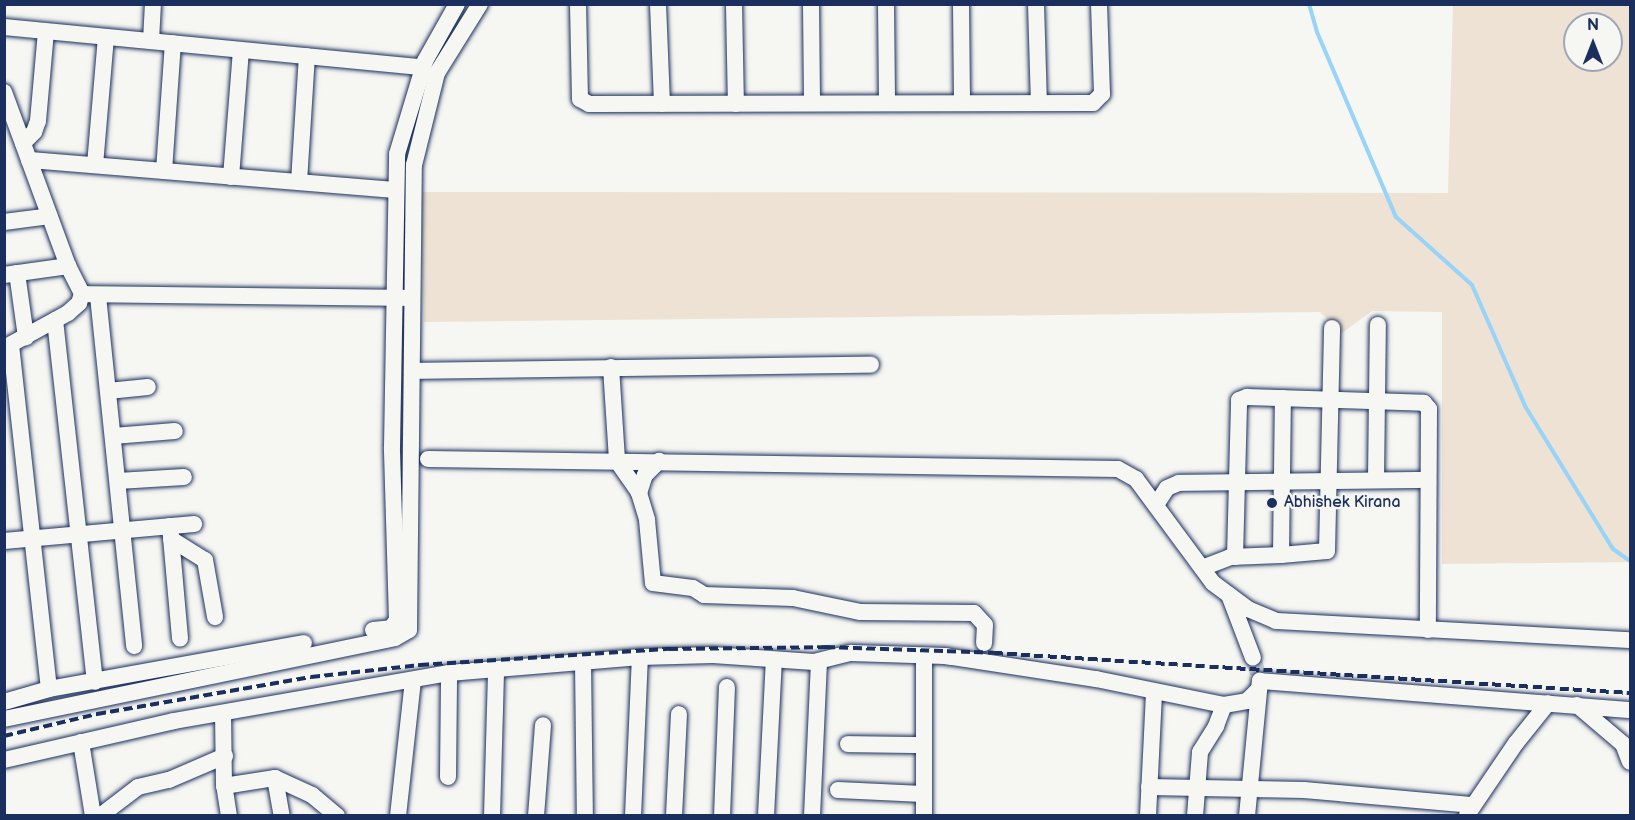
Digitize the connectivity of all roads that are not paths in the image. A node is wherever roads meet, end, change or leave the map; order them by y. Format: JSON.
{"nodes":[{"id":1,"x":153,"y":4,"type":"edge"},
{"id":2,"x":457,"y":4,"type":"edge"},
{"id":3,"x":480,"y":4,"type":"edge"},
{"id":4,"x":578,"y":4,"type":"edge"},
{"id":5,"x":658,"y":4,"type":"edge"},
{"id":6,"x":734,"y":4,"type":"edge"},
{"id":7,"x":811,"y":4,"type":"edge"},
{"id":8,"x":886,"y":4,"type":"edge"},
{"id":9,"x":961,"y":4,"type":"edge"},
{"id":10,"x":1036,"y":4,"type":"edge"},
{"id":11,"x":1100,"y":4,"type":"edge"},
{"id":12,"x":4,"y":27,"type":"edge"},
{"id":13,"x":46,"y":31,"type":"junction"},
{"id":14,"x":106,"y":37,"type":"junction"},
{"id":15,"x":151,"y":41,"type":"junction"},
{"id":16,"x":173,"y":43,"type":"junction"},
{"id":17,"x":241,"y":50,"type":"junction"},
{"id":18,"x":308,"y":56,"type":"junction"},
{"id":19,"x":423,"y":67,"type":"junction"},
{"id":20,"x":4,"y":92,"type":"edge"},
{"id":21,"x":412,"y":97,"type":"junction"},
{"id":22,"x":429,"y":102,"type":"junction"},
{"id":23,"x":962,"y":103,"type":"junction"},
{"id":24,"x":1039,"y":103,"type":"junction"},
{"id":25,"x":662,"y":104,"type":"junction"},
{"id":26,"x":736,"y":104,"type":"junction"},
{"id":27,"x":812,"y":104,"type":"junction"},
{"id":28,"x":887,"y":104,"type":"junction"},
{"id":29,"x":23,"y":143,"type":"junction"},
{"id":30,"x":29,"y":160,"type":"junction"},
{"id":31,"x":95,"y":165,"type":"junction"},
{"id":32,"x":164,"y":171,"type":"junction"},
{"id":33,"x":231,"y":177,"type":"junction"},
{"id":34,"x":299,"y":182,"type":"junction"},
{"id":35,"x":396,"y":190,"type":"junction"},
{"id":36,"x":50,"y":216,"type":"junction"},
{"id":37,"x":4,"y":222,"type":"edge"},
{"id":38,"x":68,"y":266,"type":"junction"},
{"id":39,"x":11,"y":274,"type":"edge"},
{"id":40,"x":90,"y":295,"type":"junction"},
{"id":41,"x":404,"y":298,"type":"junction"},
{"id":42,"x":55,"y":320,"type":"junction"},
{"id":43,"x":1378,"y":325,"type":"dead end"},
{"id":44,"x":1332,"y":328,"type":"dead end"},
{"id":45,"x":14,"y":343,"type":"edge"},
{"id":46,"x":871,"y":365,"type":"dead end"},
{"id":47,"x":611,"y":368,"type":"junction"},
{"id":48,"x":413,"y":371,"type":"junction"},
{"id":49,"x":148,"y":387,"type":"dead end"},
{"id":50,"x":108,"y":391,"type":"junction"},
{"id":51,"x":1283,"y":398,"type":"junction"},
{"id":52,"x":1328,"y":400,"type":"junction"},
{"id":53,"x":1378,"y":402,"type":"junction"},
{"id":54,"x":175,"y":431,"type":"dead end"},
{"id":55,"x":113,"y":436,"type":"junction"},
{"id":56,"x":392,"y":455,"type":"junction"},
{"id":57,"x":418,"y":457,"type":"junction"},
{"id":58,"x":617,"y":461,"type":"junction"},
{"id":59,"x":659,"y":461,"type":"junction"},
{"id":60,"x":183,"y":477,"type":"dead end"},
{"id":61,"x":1328,"y":479,"type":"junction"},
{"id":62,"x":1376,"y":479,"type":"junction"},
{"id":63,"x":1428,"y":480,"type":"junction"},
{"id":64,"x":118,"y":481,"type":"junction"},
{"id":65,"x":1282,"y":481,"type":"junction"},
{"id":66,"x":1235,"y":482,"type":"junction"},
{"id":67,"x":639,"y":493,"type":"junction"},
{"id":68,"x":1156,"y":504,"type":"junction"},
{"id":69,"x":194,"y":524,"type":"dead end"},
{"id":70,"x":123,"y":530,"type":"junction"},
{"id":71,"x":171,"y":533,"type":"junction"},
{"id":72,"x":78,"y":534,"type":"junction"},
{"id":73,"x":30,"y":538,"type":"junction"},
{"id":74,"x":4,"y":541,"type":"edge"},
{"id":75,"x":1281,"y":555,"type":"junction"},
{"id":76,"x":1235,"y":557,"type":"junction"},
{"id":77,"x":1202,"y":568,"type":"junction"},
{"id":78,"x":1228,"y":594,"type":"junction"},
{"id":79,"x":215,"y":617,"type":"dead end"},
{"id":80,"x":401,"y":627,"type":"junction"},
{"id":81,"x":1428,"y":630,"type":"junction"},
{"id":82,"x":180,"y":639,"type":"dead end"},
{"id":83,"x":1630,"y":640,"type":"edge"},
{"id":84,"x":134,"y":646,"type":"dead end"},
{"id":85,"x":984,"y":653,"type":"junction"},
{"id":86,"x":639,"y":657,"type":"junction"},
{"id":87,"x":924,"y":658,"type":"junction"},
{"id":88,"x":1253,"y":658,"type":"tunnel mouth"},
{"id":89,"x":774,"y":660,"type":"junction"},
{"id":90,"x":583,"y":662,"type":"junction"},
{"id":91,"x":819,"y":662,"type":"junction"},
{"id":92,"x":496,"y":670,"type":"junction"},
{"id":93,"x":449,"y":673,"type":"junction"},
{"id":94,"x":413,"y":681,"type":"junction"},
{"id":95,"x":95,"y":682,"type":"junction"},
{"id":96,"x":727,"y":687,"type":"dead end"},
{"id":97,"x":49,"y":689,"type":"junction"},
{"id":98,"x":1259,"y":689,"type":"junction"},
{"id":99,"x":1154,"y":693,"type":"junction"},
{"id":100,"x":4,"y":702,"type":"edge"},
{"id":101,"x":1548,"y":703,"type":"junction"},
{"id":102,"x":1224,"y":705,"type":"junction"},
{"id":103,"x":1577,"y":705,"type":"junction"},
{"id":104,"x":1630,"y":710,"type":"edge"},
{"id":105,"x":223,"y":713,"type":"junction"},
{"id":106,"x":679,"y":714,"type":"dead end"},
{"id":107,"x":4,"y":719,"type":"edge"},
{"id":108,"x":543,"y":725,"type":"dead end"},
{"id":109,"x":81,"y":742,"type":"junction"},
{"id":110,"x":848,"y":744,"type":"dead end"},
{"id":111,"x":923,"y":745,"type":"junction"},
{"id":112,"x":225,"y":756,"type":"junction"},
{"id":113,"x":4,"y":760,"type":"edge"},
{"id":114,"x":1630,"y":762,"type":"edge"},
{"id":115,"x":448,"y":777,"type":"dead end"},
{"id":116,"x":274,"y":778,"type":"junction"},
{"id":117,"x":224,"y":786,"type":"junction"},
{"id":118,"x":1149,"y":787,"type":"junction"},
{"id":119,"x":1197,"y":788,"type":"junction"},
{"id":120,"x":838,"y":790,"type":"dead end"},
{"id":121,"x":1249,"y":792,"type":"junction"},
{"id":122,"x":923,"y":794,"type":"junction"},
{"id":123,"x":1470,"y":810,"type":"edge"},
{"id":124,"x":93,"y":816,"type":"edge"},
{"id":125,"x":100,"y":816,"type":"edge"},
{"id":126,"x":230,"y":816,"type":"edge"},
{"id":127,"x":282,"y":816,"type":"edge"},
{"id":128,"x":337,"y":816,"type":"edge"},
{"id":129,"x":398,"y":816,"type":"edge"},
{"id":130,"x":492,"y":816,"type":"edge"},
{"id":131,"x":536,"y":816,"type":"edge"},
{"id":132,"x":585,"y":816,"type":"edge"},
{"id":133,"x":633,"y":816,"type":"edge"},
{"id":134,"x":674,"y":816,"type":"edge"},
{"id":135,"x":722,"y":816,"type":"edge"},
{"id":136,"x":765,"y":816,"type":"edge"},
{"id":137,"x":812,"y":816,"type":"edge"},
{"id":138,"x":924,"y":816,"type":"edge"},
{"id":139,"x":1148,"y":816,"type":"edge"},
{"id":140,"x":1195,"y":816,"type":"edge"},
{"id":141,"x":1247,"y":816,"type":"edge"}],
"edges":[{"from":1,"to":15,"type":"street"},
{"from":2,"to":19,"type":"street"},
{"from":3,"to":22,"type":"street"},
{"from":4,"to":25,"type":"street"},
{"from":5,"to":25,"type":"street"},
{"from":6,"to":26,"type":"street"},
{"from":7,"to":27,"type":"street"},
{"from":8,"to":28,"type":"street"},
{"from":9,"to":23,"type":"street"},
{"from":10,"to":24,"type":"street"},
{"from":11,"to":24,"type":"street"},
{"from":12,"to":13,"type":"street"},
{"from":13,"to":14,"type":"street"},
{"from":13,"to":29,"type":"street"},
{"from":14,"to":15,"type":"street"},
{"from":14,"to":31,"type":"street"},
{"from":15,"to":16,"type":"street"},
{"from":16,"to":17,"type":"street"},
{"from":16,"to":32,"type":"street"},
{"from":17,"to":18,"type":"street"},
{"from":17,"to":33,"type":"street"},
{"from":18,"to":19,"type":"street"},
{"from":18,"to":34,"type":"street"},
{"from":19,"to":21,"type":"street"},
{"from":20,"to":29,"type":"street"},
{"from":21,"to":22,"type":"street"},
{"from":21,"to":35,"type":"street"},
{"from":22,"to":41,"type":"street"},
{"from":23,"to":24,"type":"street"},
{"from":23,"to":28,"type":"street"},
{"from":25,"to":26,"type":"street"},
{"from":26,"to":27,"type":"street"},
{"from":27,"to":28,"type":"street"},
{"from":29,"to":30,"type":"street"},
{"from":30,"to":31,"type":"street"},
{"from":30,"to":36,"type":"street"},
{"from":31,"to":32,"type":"street"},
{"from":32,"to":33,"type":"street"},
{"from":33,"to":34,"type":"street"},
{"from":34,"to":35,"type":"street"},
{"from":35,"to":41,"type":"street"},
{"from":36,"to":37,"type":"street"},
{"from":36,"to":38,"type":"street"},
{"from":38,"to":39,"type":"street"},
{"from":38,"to":40,"type":"street"},
{"from":39,"to":45,"type":"street"},
{"from":40,"to":41,"type":"street"},
{"from":40,"to":42,"type":"street"},
{"from":40,"to":50,"type":"street"},
{"from":41,"to":48,"type":"street"},
{"from":41,"to":56,"type":"street"},
{"from":42,"to":45,"type":"street"},
{"from":42,"to":72,"type":"street"},
{"from":43,"to":53,"type":"street"},
{"from":44,"to":52,"type":"street"},
{"from":45,"to":73,"type":"street"},
{"from":46,"to":47,"type":"street"},
{"from":47,"to":48,"type":"street"},
{"from":47,"to":58,"type":"street"},
{"from":48,"to":57,"type":"street"},
{"from":49,"to":50,"type":"street"},
{"from":50,"to":55,"type":"street"},
{"from":51,"to":52,"type":"street"},
{"from":51,"to":65,"type":"street"},
{"from":51,"to":66,"type":"street"},
{"from":52,"to":53,"type":"street"},
{"from":52,"to":61,"type":"street"},
{"from":53,"to":62,"type":"street"},
{"from":53,"to":63,"type":"street"},
{"from":54,"to":55,"type":"street"},
{"from":55,"to":64,"type":"street"},
{"from":56,"to":57,"type":"street"},
{"from":56,"to":80,"type":"street"},
{"from":57,"to":58,"type":"street"},
{"from":57,"to":80,"type":"street"},
{"from":58,"to":59,"type":"street"},
{"from":58,"to":67,"type":"street"},
{"from":59,"to":67,"type":"street"},
{"from":59,"to":68,"type":"street"},
{"from":60,"to":64,"type":"street"},
{"from":61,"to":62,"type":"street"},
{"from":61,"to":65,"type":"street"},
{"from":61,"to":75,"type":"street"},
{"from":62,"to":63,"type":"street"},
{"from":63,"to":81,"type":"street"},
{"from":64,"to":70,"type":"street"},
{"from":65,"to":66,"type":"street"},
{"from":65,"to":75,"type":"street"},
{"from":66,"to":68,"type":"street"},
{"from":66,"to":76,"type":"street"},
{"from":67,"to":85,"type":"street"},
{"from":68,"to":77,"type":"street"},
{"from":69,"to":71,"type":"street"},
{"from":70,"to":71,"type":"street"},
{"from":70,"to":72,"type":"street"},
{"from":70,"to":84,"type":"street"},
{"from":71,"to":79,"type":"street"},
{"from":71,"to":82,"type":"street"},
{"from":72,"to":73,"type":"street"},
{"from":72,"to":95,"type":"street"},
{"from":73,"to":74,"type":"street"},
{"from":73,"to":97,"type":"street"},
{"from":75,"to":76,"type":"street"},
{"from":76,"to":77,"type":"street"},
{"from":77,"to":78,"type":"street"},
{"from":78,"to":81,"type":"street"},
{"from":78,"to":88,"type":"street"},
{"from":80,"to":95,"type":"street"},
{"from":80,"to":107,"type":"street"},
{"from":81,"to":83,"type":"street"},
{"from":85,"to":87,"type":"street"},
{"from":85,"to":99,"type":"street"},
{"from":86,"to":89,"type":"street"},
{"from":86,"to":90,"type":"street"},
{"from":86,"to":133,"type":"street"},
{"from":87,"to":91,"type":"street"},
{"from":87,"to":111,"type":"street"},
{"from":89,"to":91,"type":"street"},
{"from":89,"to":136,"type":"street"},
{"from":90,"to":92,"type":"street"},
{"from":90,"to":132,"type":"street"},
{"from":91,"to":137,"type":"street"},
{"from":92,"to":93,"type":"street"},
{"from":92,"to":130,"type":"street"},
{"from":93,"to":94,"type":"street"},
{"from":93,"to":115,"type":"street"},
{"from":94,"to":105,"type":"street"},
{"from":94,"to":129,"type":"street"},
{"from":95,"to":97,"type":"street"},
{"from":96,"to":135,"type":"street"},
{"from":97,"to":100,"type":"street"},
{"from":98,"to":101,"type":"street"},
{"from":98,"to":102,"type":"street"},
{"from":98,"to":121,"type":"street"},
{"from":99,"to":102,"type":"street"},
{"from":99,"to":118,"type":"street"},
{"from":101,"to":103,"type":"street"},
{"from":101,"to":123,"type":"street"},
{"from":102,"to":119,"type":"street"},
{"from":103,"to":104,"type":"street"},
{"from":103,"to":114,"type":"street"},
{"from":105,"to":109,"type":"street"},
{"from":105,"to":112,"type":"street"},
{"from":106,"to":134,"type":"street"},
{"from":108,"to":131,"type":"street"},
{"from":109,"to":113,"type":"street"},
{"from":109,"to":124,"type":"street"},
{"from":110,"to":111,"type":"street"},
{"from":111,"to":122,"type":"street"},
{"from":112,"to":117,"type":"street"},
{"from":112,"to":125,"type":"street"},
{"from":116,"to":117,"type":"street"},
{"from":116,"to":127,"type":"street"},
{"from":116,"to":128,"type":"street"},
{"from":117,"to":126,"type":"street"},
{"from":118,"to":119,"type":"street"},
{"from":118,"to":139,"type":"street"},
{"from":119,"to":121,"type":"street"},
{"from":119,"to":140,"type":"street"},
{"from":120,"to":122,"type":"street"},
{"from":121,"to":123,"type":"street"},
{"from":121,"to":141,"type":"street"},
{"from":122,"to":138,"type":"street"}]}
